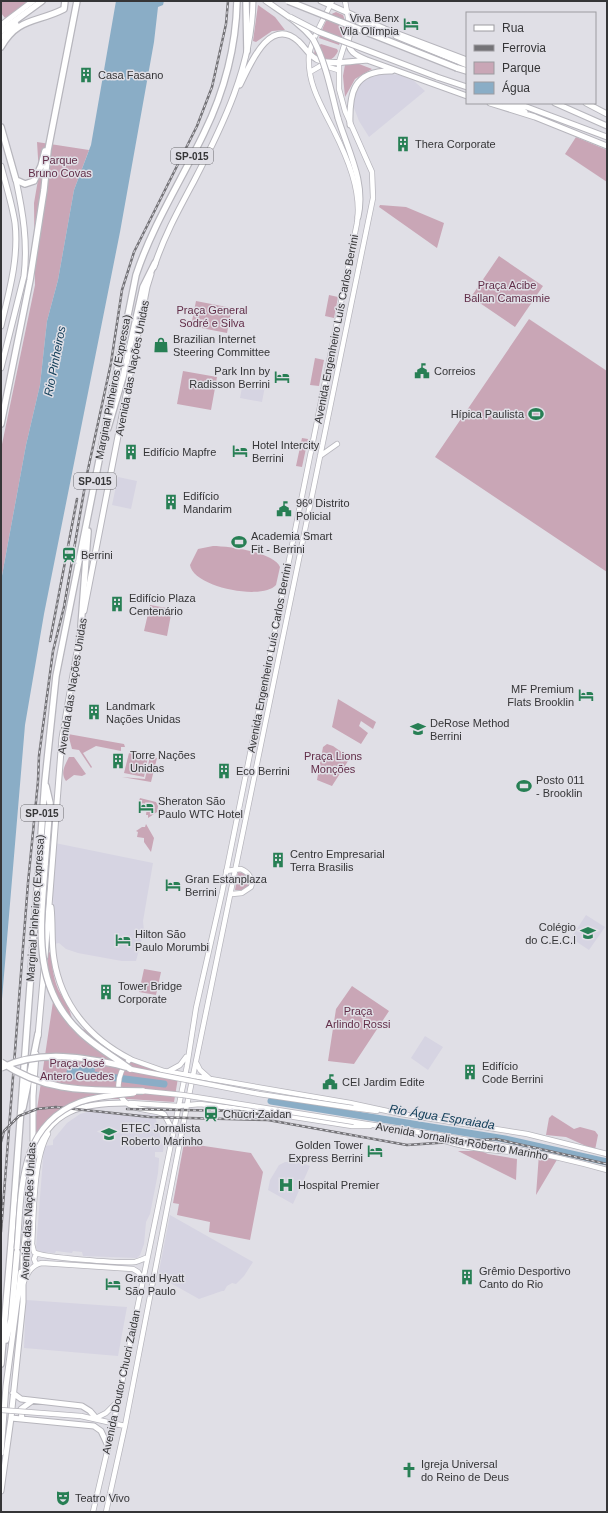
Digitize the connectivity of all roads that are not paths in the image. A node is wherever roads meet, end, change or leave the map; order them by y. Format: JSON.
{"nodes":[{"id":1,"x":33,"y":1,"type":"edge"},
{"id":2,"x":42,"y":1,"type":"edge"},
{"id":3,"x":64,"y":1,"type":"edge"},
{"id":4,"x":77,"y":1,"type":"edge"},
{"id":5,"x":237,"y":1,"type":"edge"},
{"id":6,"x":246,"y":1,"type":"edge"},
{"id":7,"x":253,"y":1,"type":"edge"},
{"id":8,"x":266,"y":1,"type":"edge"},
{"id":9,"x":288,"y":1,"type":"edge"},
{"id":10,"x":321,"y":1,"type":"edge"},
{"id":11,"x":345,"y":1,"type":"edge"},
{"id":12,"x":331,"y":3,"type":"edge"},
{"id":13,"x":347,"y":13,"type":"junction"},
{"id":14,"x":290,"y":17,"type":"junction"},
{"id":15,"x":370,"y":23,"type":"junction"},
{"id":16,"x":16,"y":24,"type":"joint"},
{"id":17,"x":1,"y":25,"type":"edge"},
{"id":18,"x":385,"y":29,"type":"junction"},
{"id":19,"x":1,"y":31,"type":"edge"},
{"id":20,"x":12,"y":31,"type":"junction"},
{"id":21,"x":1,"y":38,"type":"edge"},
{"id":22,"x":1,"y":47,"type":"edge"},
{"id":23,"x":247,"y":51,"type":"junction"},
{"id":24,"x":309,"y":53,"type":"junction"},
{"id":25,"x":367,"y":60,"type":"junction"},
{"id":26,"x":466,"y":60,"type":"edge"},
{"id":27,"x":339,"y":62,"type":"junction"},
{"id":28,"x":466,"y":65,"type":"edge"},
{"id":29,"x":338,"y":70,"type":"junction"},
{"id":30,"x":466,"y":71,"type":"edge"},
{"id":31,"x":310,"y":72,"type":"junction"},
{"id":32,"x":403,"y":74,"type":"junction"},
{"id":33,"x":444,"y":80,"type":"junction"},
{"id":34,"x":466,"y":87,"type":"edge"},
{"id":35,"x":466,"y":91,"type":"edge"},
{"id":36,"x":466,"y":96,"type":"edge"},
{"id":37,"x":234,"y":97,"type":"junction"},
{"id":38,"x":493,"y":104,"type":"edge"},
{"id":39,"x":509,"y":104,"type":"edge"},
{"id":40,"x":519,"y":104,"type":"edge"},
{"id":41,"x":556,"y":104,"type":"edge"},
{"id":42,"x":588,"y":104,"type":"edge"},
{"id":43,"x":528,"y":114,"type":"junction"},
{"id":44,"x":607,"y":114,"type":"edge"},
{"id":45,"x":350,"y":125,"type":"junction"},
{"id":46,"x":607,"y":126,"type":"edge"},
{"id":47,"x":1,"y":127,"type":"edge"},
{"id":48,"x":50,"y":136,"type":"junction"},
{"id":49,"x":607,"y":138,"type":"edge"},
{"id":50,"x":607,"y":146,"type":"edge"},
{"id":51,"x":1,"y":166,"type":"edge"},
{"id":52,"x":16,"y":180,"type":"junction"},
{"id":53,"x":358,"y":217,"type":"junction"},
{"id":54,"x":155,"y":264,"type":"junction"},
{"id":55,"x":1,"y":326,"type":"edge"},
{"id":56,"x":1,"y":368,"type":"edge"},
{"id":57,"x":1,"y":424,"type":"edge"},
{"id":58,"x":337,"y":444,"type":"dead end"},
{"id":59,"x":101,"y":449,"type":"junction"},
{"id":60,"x":320,"y":456,"type":"junction"},
{"id":61,"x":89,"y":512,"type":"junction"},
{"id":62,"x":81,"y":626,"type":"junction"},
{"id":63,"x":45,"y":780,"type":"junction"},
{"id":64,"x":236,"y":868,"type":"junction"},
{"id":65,"x":226,"y":871,"type":"junction"},
{"id":66,"x":232,"y":894,"type":"junction"},
{"id":67,"x":49,"y":898,"type":"junction"},
{"id":68,"x":38,"y":1034,"type":"junction"},
{"id":69,"x":188,"y":1054,"type":"junction"},
{"id":70,"x":130,"y":1059,"type":"junction"},
{"id":71,"x":197,"y":1059,"type":"junction"},
{"id":72,"x":1,"y":1062,"type":"edge"},
{"id":73,"x":1,"y":1068,"type":"edge"},
{"id":74,"x":130,"y":1068,"type":"junction"},
{"id":75,"x":164,"y":1071,"type":"junction"},
{"id":76,"x":184,"y":1074,"type":"junction"},
{"id":77,"x":193,"y":1076,"type":"junction"},
{"id":78,"x":210,"y":1079,"type":"junction"},
{"id":79,"x":182,"y":1088,"type":"joint"},
{"id":80,"x":191,"y":1088,"type":"joint"},
{"id":81,"x":143,"y":1091,"type":"junction"},
{"id":82,"x":126,"y":1103,"type":"junction"},
{"id":83,"x":200,"y":1104,"type":"junction"},
{"id":84,"x":187,"y":1105,"type":"junction"},
{"id":85,"x":178,"y":1106,"type":"junction"},
{"id":86,"x":394,"y":1112,"type":"junction"},
{"id":87,"x":176,"y":1115,"type":"junction"},
{"id":88,"x":20,"y":1118,"type":"junction"},
{"id":89,"x":186,"y":1118,"type":"junction"},
{"id":90,"x":56,"y":1121,"type":"junction"},
{"id":91,"x":372,"y":1125,"type":"junction"},
{"id":92,"x":172,"y":1129,"type":"junction"},
{"id":93,"x":607,"y":1154,"type":"edge"},
{"id":94,"x":33,"y":1161,"type":"junction"},
{"id":95,"x":607,"y":1170,"type":"edge"},
{"id":96,"x":17,"y":1250,"type":"junction"},
{"id":97,"x":36,"y":1254,"type":"junction"},
{"id":98,"x":23,"y":1257,"type":"junction"},
{"id":99,"x":146,"y":1258,"type":"junction"},
{"id":100,"x":135,"y":1262,"type":"junction"},
{"id":101,"x":36,"y":1264,"type":"junction"},
{"id":102,"x":134,"y":1270,"type":"junction"},
{"id":103,"x":142,"y":1278,"type":"junction"},
{"id":104,"x":23,"y":1284,"type":"junction"},
{"id":105,"x":14,"y":1331,"type":"junction"},
{"id":106,"x":2,"y":1354,"type":"edge"},
{"id":107,"x":1,"y":1364,"type":"edge"},
{"id":108,"x":13,"y":1393,"type":"junction"},
{"id":109,"x":32,"y":1400,"type":"junction"},
{"id":110,"x":118,"y":1401,"type":"junction"},
{"id":111,"x":1,"y":1410,"type":"edge"},
{"id":112,"x":11,"y":1418,"type":"junction"},
{"id":113,"x":96,"y":1418,"type":"junction"},
{"id":114,"x":22,"y":1419,"type":"junction"},
{"id":115,"x":114,"y":1422,"type":"junction"},
{"id":116,"x":125,"y":1426,"type":"junction"},
{"id":117,"x":108,"y":1446,"type":"junction"},
{"id":118,"x":1,"y":1454,"type":"edge"},
{"id":119,"x":1,"y":1491,"type":"edge"},
{"id":120,"x":93,"y":1512,"type":"edge"},
{"id":121,"x":106,"y":1512,"type":"edge"}],
"edges":[{"from":1,"to":17,"type":"highway"},
{"from":2,"to":19,"type":"highway"},
{"from":3,"to":20,"type":"highway"},
{"from":4,"to":48,"type":"highway"},
{"from":5,"to":59,"type":"highway","name":"Marginal Pinheiros (Expressa)","number":"SP-015"},
{"from":6,"to":23,"type":"highway"},
{"from":7,"to":23,"type":"highway","name":"Avenida das Nações Unidas"},
{"from":8,"to":14,"type":"highway"},
{"from":9,"to":30,"type":"highway","bridge":true},
{"from":10,"to":12,"type":"highway"},
{"from":11,"to":13,"type":"main road"},
{"from":12,"to":13,"type":"highway"},
{"from":12,"to":24,"type":"main road","name":"Avenida Engenheiro Luís Carlos Berrini"},
{"from":13,"to":15,"type":"highway"},
{"from":13,"to":27,"type":"main road","name":"Avenida Engenheiro Luís Carlos Berrini"},
{"from":14,"to":33,"type":"highway","bridge":true},
{"from":14,"to":53,"type":"highway","bridge":true},
{"from":15,"to":18,"type":"highway"},
{"from":15,"to":25,"type":"highway"},
{"from":16,"to":20,"type":"highway"},
{"from":16,"to":21,"type":"highway"},
{"from":18,"to":26,"type":"highway"},
{"from":18,"to":28,"type":"highway"},
{"from":20,"to":22,"type":"highway"},
{"from":23,"to":37,"type":"highway","name":"Avenida das Nações Unidas"},
{"from":24,"to":27,"type":"highway"},
{"from":24,"to":31,"type":"main road","name":"Avenida Engenheiro Luís Carlos Berrini"},
{"from":24,"to":37,"type":"highway"},
{"from":25,"to":27,"type":"highway"},
{"from":25,"to":32,"type":"highway"},
{"from":27,"to":29,"type":"main road","name":"Avenida Engenheiro Luís Carlos Berrini"},
{"from":29,"to":31,"type":"main road"},
{"from":29,"to":45,"type":"main road","name":"Avenida Engenheiro Luís Carlos Berrini"},
{"from":31,"to":53,"type":"main road","name":"Avenida Engenheiro Luís Carlos Berrini"},
{"from":32,"to":36,"type":"highway"},
{"from":32,"to":45,"type":"highway"},
{"from":33,"to":34,"type":"highway"},
{"from":33,"to":35,"type":"highway"},
{"from":37,"to":54,"type":"highway","name":"Avenida das Nações Unidas"},
{"from":38,"to":43,"type":"highway"},
{"from":39,"to":43,"type":"highway"},
{"from":40,"to":49,"type":"highway"},
{"from":41,"to":46,"type":"highway"},
{"from":42,"to":44,"type":"highway"},
{"from":43,"to":50,"type":"highway"},
{"from":45,"to":60,"type":"main road","name":"Avenida Engenheiro Luís Carlos Berrini"},
{"from":47,"to":52,"type":"highway"},
{"from":48,"to":52,"type":"highway"},
{"from":48,"to":57,"type":"highway"},
{"from":51,"to":55,"type":"highway"},
{"from":52,"to":56,"type":"highway"},
{"from":53,"to":65,"type":"main road","name":"Avenida Engenheiro Luís Carlos Berrini"},
{"from":54,"to":59,"type":"highway"},
{"from":54,"to":62,"type":"highway","name":"Avenida das Nações Unidas"},
{"from":58,"to":60,"type":"main road"},
{"from":59,"to":61,"type":"highway","name":"Marginal Pinheiros (Expressa)","number":"SP-015"},
{"from":60,"to":64,"type":"main road","name":"Avenida Engenheiro Luís Carlos Berrini"},
{"from":61,"to":62,"type":"highway"},
{"from":61,"to":63,"type":"highway","name":"Marginal Pinheiros (Expressa)","number":"SP-015"},
{"from":62,"to":67,"type":"highway","name":"Avenida das Nações Unidas"},
{"from":63,"to":74,"type":"highway","bridge":true},
{"from":63,"to":88,"type":"highway","name":"Marginal Pinheiros (Expressa)","number":"SP-015"},
{"from":64,"to":65,"type":"main road"},
{"from":64,"to":66,"type":"main road","name":"Avenida Engenheiro Luís Carlos Berrini"},
{"from":64,"to":66,"type":"main road"},
{"from":65,"to":69,"type":"main road","name":"Avenida Engenheiro Luís Carlos Berrini"},
{"from":66,"to":71,"type":"main road","name":"Avenida Engenheiro Luís Carlos Berrini"},
{"from":67,"to":68,"type":"highway","name":"Avenida das Nações Unidas"},
{"from":67,"to":70,"type":"highway"},
{"from":68,"to":88,"type":"highway"},
{"from":68,"to":94,"type":"highway","name":"Avenida das Nações Unidas"},
{"from":69,"to":75,"type":"main road"},
{"from":69,"to":76,"type":"main road","name":"Avenida Engenheiro Luís Carlos Berrini"},
{"from":70,"to":75,"type":"main road","name":"Avenida Jornalista Roberto Marinho"},
{"from":70,"to":82,"type":"main road"},
{"from":71,"to":77,"type":"main road","name":"Avenida Engenheiro Luís Carlos Berrini"},
{"from":71,"to":78,"type":"main road"},
{"from":72,"to":81,"type":"highway","bridge":true},
{"from":73,"to":74,"type":"highway","bridge":true},
{"from":74,"to":86,"type":"main road","bridge":true},
{"from":75,"to":76,"type":"main road","name":"Avenida Jornalista Roberto Marinho"},
{"from":76,"to":77,"type":"main road","name":"Avenida Jornalista Roberto Marinho"},
{"from":76,"to":79,"type":"main road","name":"Avenida Engenheiro Luís Carlos Berrini"},
{"from":77,"to":78,"type":"main road","name":"Avenida Jornalista Roberto Marinho"},
{"from":77,"to":80,"type":"main road","name":"Avenida Engenheiro Luís Carlos Berrini"},
{"from":78,"to":86,"type":"main road","name":"Avenida Jornalista Roberto Marinho"},
{"from":79,"to":85,"type":"main road","name":"Avenida Doutor Chucri Zaidan"},
{"from":80,"to":84,"type":"main road","name":"Avenida Doutor Chucri Zaidan"},
{"from":81,"to":91,"type":"main road","bridge":true},
{"from":81,"to":96,"type":"highway","bridge":true},
{"from":82,"to":85,"type":"main road","name":"Avenida Jornalista Roberto Marinho"},
{"from":82,"to":90,"type":"highway"},
{"from":82,"to":92,"type":"main road"},
{"from":83,"to":84,"type":"main road","name":"Avenida Jornalista Roberto Marinho"},
{"from":83,"to":89,"type":"main road"},
{"from":83,"to":91,"type":"main road","name":"Avenida Jornalista Roberto Marinho"},
{"from":84,"to":85,"type":"main road","name":"Avenida Jornalista Roberto Marinho"},
{"from":84,"to":89,"type":"main road","name":"Avenida Doutor Chucri Zaidan"},
{"from":85,"to":87,"type":"main road","name":"Avenida Doutor Chucri Zaidan"},
{"from":86,"to":93,"type":"main road","name":"Avenida Jornalista Roberto Marinho"},
{"from":87,"to":89,"type":"main road"},
{"from":87,"to":92,"type":"main road","name":"Avenida Doutor Chucri Zaidan"},
{"from":88,"to":106,"type":"highway","name":"Marginal Pinheiros (Expressa)","number":"SP-015"},
{"from":89,"to":116,"type":"main road","name":"Avenida Doutor Chucri Zaidan"},
{"from":90,"to":94,"type":"highway"},
{"from":90,"to":97,"type":"main road"},
{"from":91,"to":95,"type":"main road","name":"Avenida Jornalista Roberto Marinho"},
{"from":92,"to":99,"type":"main road","name":"Avenida Doutor Chucri Zaidan"},
{"from":94,"to":98,"type":"highway","name":"Avenida das Nações Unidas"},
{"from":96,"to":105,"type":"highway"},
{"from":96,"to":106,"type":"highway"},
{"from":97,"to":100,"type":"main road"},
{"from":97,"to":101,"type":"main road"},
{"from":98,"to":104,"type":"highway","name":"Avenida das Nações Unidas"},
{"from":98,"to":105,"type":"highway"},
{"from":99,"to":100,"type":"main road"},
{"from":99,"to":103,"type":"main road","name":"Avenida Doutor Chucri Zaidan"},
{"from":100,"to":102,"type":"main road"},
{"from":101,"to":102,"type":"main road"},
{"from":101,"to":104,"type":"main road"},
{"from":102,"to":103,"type":"main road"},
{"from":103,"to":110,"type":"main road","name":"Avenida Doutor Chucri Zaidan"},
{"from":104,"to":108,"type":"highway","name":"Avenida das Nações Unidas"},
{"from":105,"to":118,"type":"highway"},
{"from":106,"to":107,"type":"highway","name":"Marginal Pinheiros (Expressa)","number":"SP-015"},
{"from":108,"to":109,"type":"highway"},
{"from":108,"to":112,"type":"highway","name":"Avenida das Nações Unidas"},
{"from":109,"to":113,"type":"highway"},
{"from":109,"to":114,"type":"highway"},
{"from":110,"to":113,"type":"main road"},
{"from":110,"to":115,"type":"main road","name":"Avenida Doutor Chucri Zaidan"},
{"from":111,"to":113,"type":"main road","bridge":true},
{"from":112,"to":114,"type":"highway"},
{"from":112,"to":119,"type":"highway","name":"Avenida das Nações Unidas"},
{"from":113,"to":115,"type":"main road"},
{"from":114,"to":117,"type":"highway"},
{"from":115,"to":116,"type":"main road"},
{"from":115,"to":117,"type":"main road","name":"Avenida Doutor Chucri Zaidan"},
{"from":116,"to":121,"type":"main road","name":"Avenida Doutor Chucri Zaidan"},
{"from":117,"to":120,"type":"main road","name":"Avenida Doutor Chucri Zaidan"}]}
